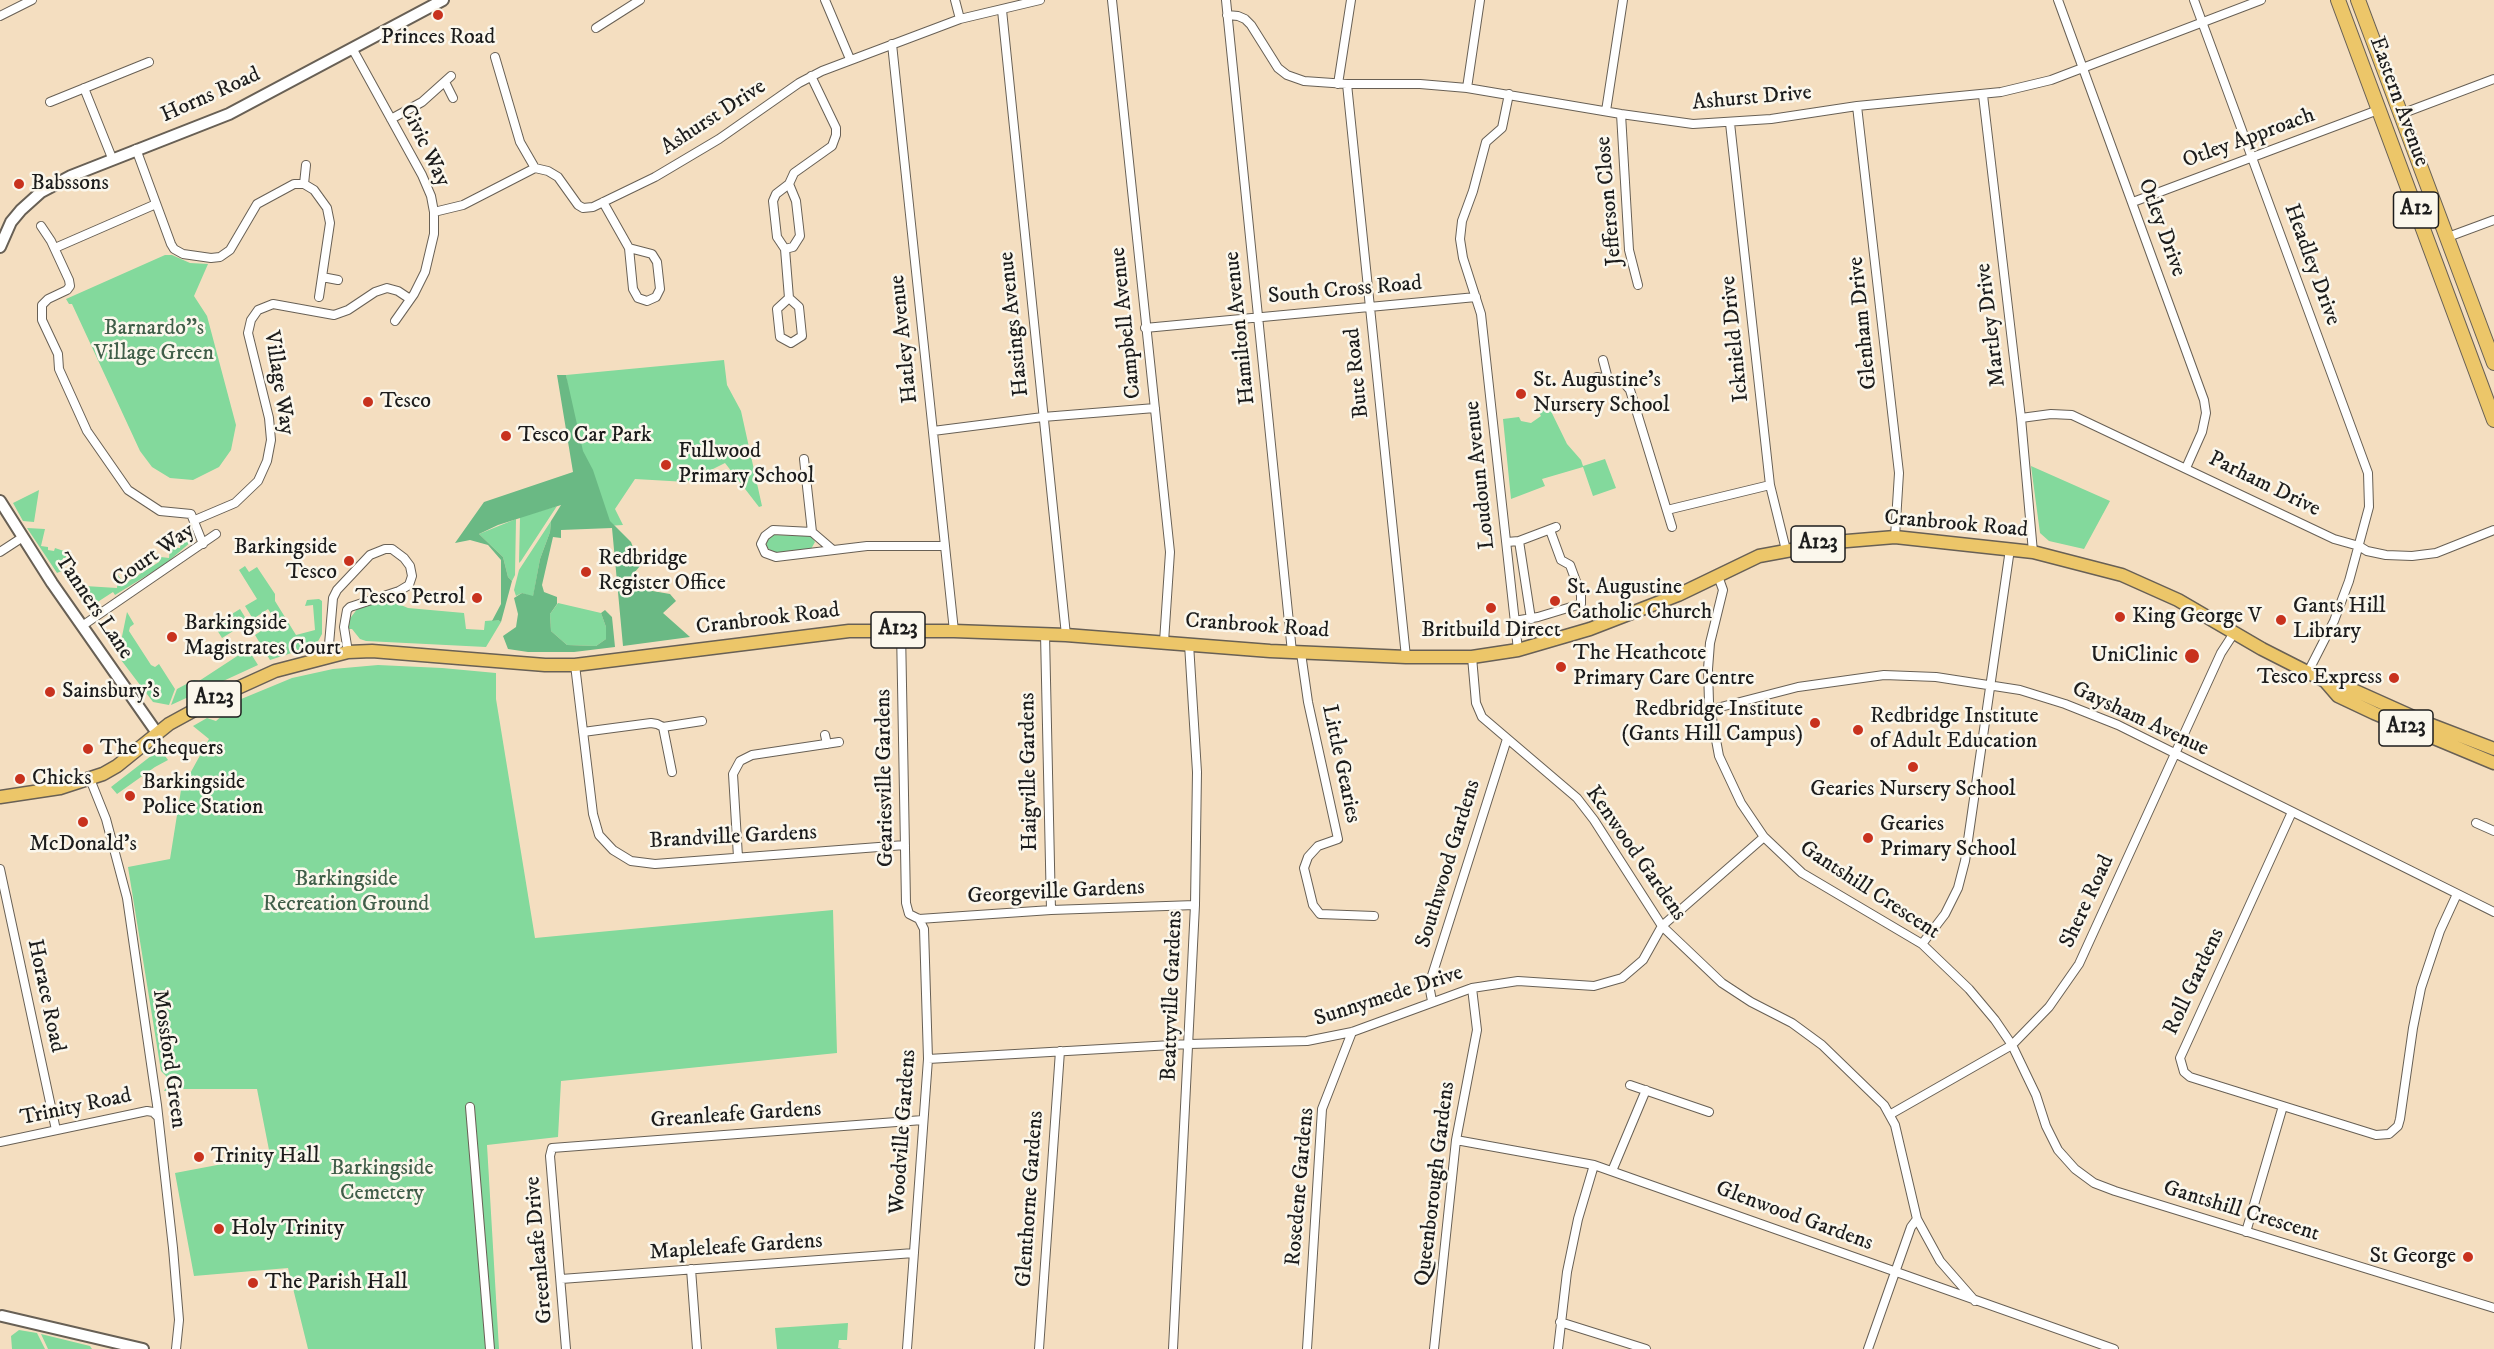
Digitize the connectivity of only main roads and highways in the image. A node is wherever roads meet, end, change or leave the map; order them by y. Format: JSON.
{"nodes":[{"id":1,"x":2338,"y":0,"type":"edge"},
{"id":2,"x":2358,"y":0,"type":"edge"},
{"id":3,"x":2494,"y":363,"type":"edge"},
{"id":4,"x":2494,"y":420,"type":"edge"},
{"id":5,"x":2325,"y":681,"type":"junction"},
{"id":6,"x":2494,"y":749,"type":"edge"},
{"id":7,"x":2494,"y":763,"type":"edge"},
{"id":8,"x":0,"y":797,"type":"edge"}],
"edges":[{"from":1,"to":4,"type":"highway","name":"Eastern Avenue","number":"A12"},
{"from":2,"to":3,"type":"highway","name":"Eastern Avenue","number":"A12"},
{"from":5,"to":6,"type":"main road","name":"Cranbrook Road","number":"A123"},
{"from":5,"to":7,"type":"main road","name":"Cranbrook Road","number":"A123"},
{"from":5,"to":8,"type":"main road","name":"Cranbrook Road","number":"A123"}]}
